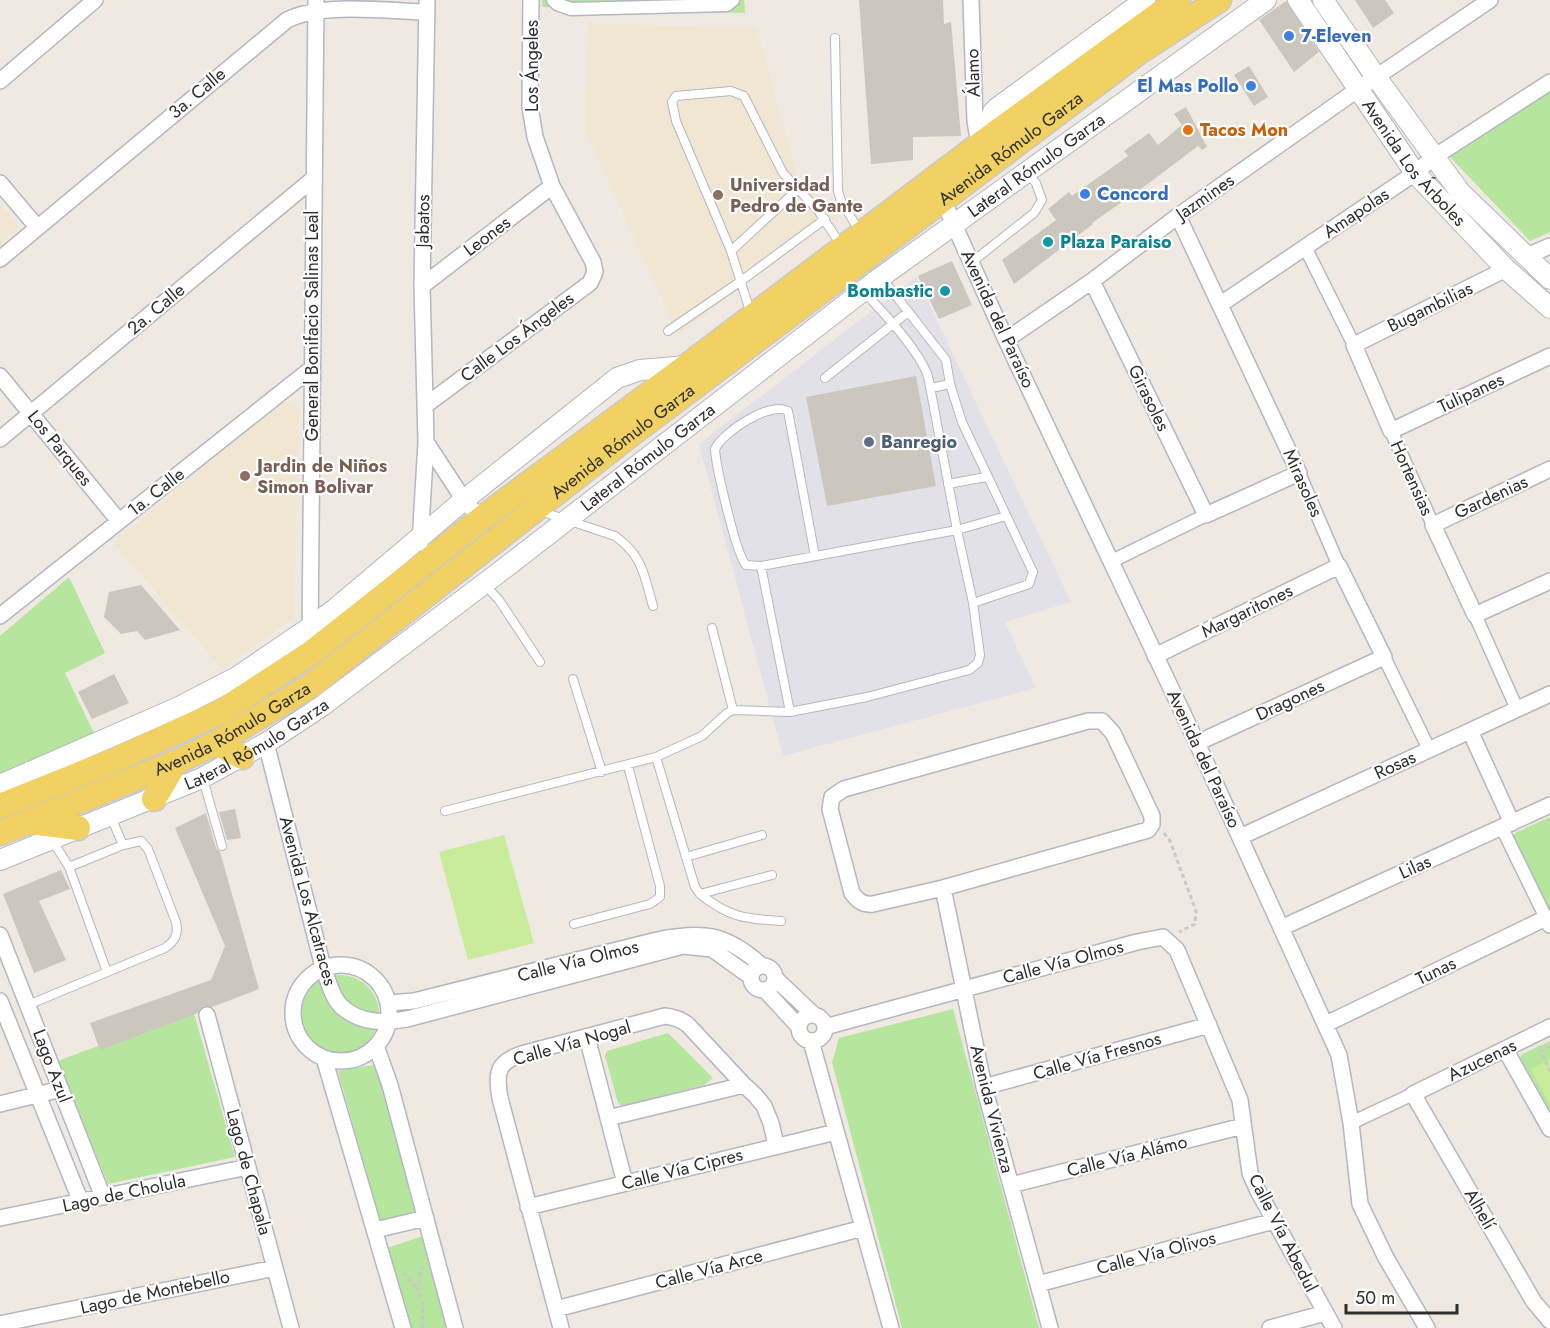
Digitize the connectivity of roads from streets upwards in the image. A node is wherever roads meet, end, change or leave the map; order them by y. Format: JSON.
{"nodes":[{"id":1,"x":95,"y":0,"type":"edge"},
{"id":2,"x":531,"y":0,"type":"edge"},
{"id":3,"x":553,"y":0,"type":"edge"},
{"id":4,"x":734,"y":0,"type":"edge"},
{"id":5,"x":1145,"y":0,"type":"edge"},
{"id":6,"x":1178,"y":0,"type":"edge"},
{"id":7,"x":1219,"y":0,"type":"edge"},
{"id":8,"x":1266,"y":0,"type":"edge"},
{"id":9,"x":1298,"y":0,"type":"edge"},
{"id":10,"x":1323,"y":0,"type":"edge"},
{"id":11,"x":1490,"y":0,"type":"edge"},
{"id":12,"x":974,"y":2,"type":"edge"},
{"id":13,"x":316,"y":5,"type":"edge"},
{"id":14,"x":427,"y":6,"type":"edge"},
{"id":15,"x":1376,"y":77,"type":"junction"},
{"id":16,"x":0,"y":81,"type":"edge"},
{"id":17,"x":1550,"y":82,"type":"edge"},
{"id":18,"x":1358,"y":90,"type":"junction"},
{"id":19,"x":981,"y":144,"type":"junction"},
{"id":20,"x":1434,"y":157,"type":"junction"},
{"id":21,"x":1415,"y":173,"type":"junction"},
{"id":22,"x":313,"y":179,"type":"junction"},
{"id":23,"x":0,"y":183,"type":"edge"},
{"id":24,"x":552,"y":186,"type":"junction"},
{"id":25,"x":943,"y":200,"type":"junction"},
{"id":26,"x":1178,"y":216,"type":"junction"},
{"id":27,"x":954,"y":223,"type":"junction"},
{"id":28,"x":37,"y":227,"type":"junction"},
{"id":29,"x":1550,"y":246,"type":"edge"},
{"id":30,"x":1305,"y":248,"type":"junction"},
{"id":31,"x":1527,"y":256,"type":"junction"},
{"id":32,"x":0,"y":259,"type":"edge"},
{"id":33,"x":593,"y":262,"type":"joint"},
{"id":34,"x":1506,"y":269,"type":"junction"},
{"id":35,"x":1550,"y":279,"type":"edge"},
{"id":36,"x":1092,"y":281,"type":"junction"},
{"id":37,"x":422,"y":286,"type":"junction"},
{"id":38,"x":1221,"y":304,"type":"junction"},
{"id":39,"x":1550,"y":308,"type":"edge"},
{"id":40,"x":1006,"y":340,"type":"junction"},
{"id":41,"x":1354,"y":345,"type":"junction"},
{"id":42,"x":1550,"y":356,"type":"edge"},
{"id":43,"x":687,"y":366,"type":"junction"},
{"id":44,"x":312,"y":368,"type":"junction"},
{"id":45,"x":0,"y":376,"type":"edge"},
{"id":46,"x":426,"y":405,"type":"junction"},
{"id":47,"x":31,"y":412,"type":"junction"},
{"id":48,"x":1392,"y":431,"type":"junction"},
{"id":49,"x":0,"y":439,"type":"edge"},
{"id":50,"x":426,"y":442,"type":"junction"},
{"id":51,"x":1550,"y":469,"type":"edge"},
{"id":52,"x":1299,"y":473,"type":"junction"},
{"id":53,"x":464,"y":500,"type":"junction"},
{"id":54,"x":1206,"y":515,"type":"junction"},
{"id":55,"x":481,"y":519,"type":"junction"},
{"id":56,"x":119,"y":521,"type":"junction"},
{"id":57,"x":1433,"y":525,"type":"junction"},
{"id":58,"x":419,"y":537,"type":"junction"},
{"id":59,"x":1112,"y":561,"type":"junction"},
{"id":60,"x":422,"y":566,"type":"junction"},
{"id":61,"x":1340,"y":566,"type":"junction"},
{"id":62,"x":1550,"y":581,"type":"edge"},
{"id":63,"x":1475,"y":615,"type":"junction"},
{"id":64,"x":0,"y":616,"type":"edge"},
{"id":65,"x":309,"y":628,"type":"junction"},
{"id":66,"x":311,"y":653,"type":"junction"},
{"id":67,"x":1155,"y":656,"type":"junction"},
{"id":68,"x":1384,"y":657,"type":"junction"},
{"id":69,"x":1550,"y":694,"type":"edge"},
{"id":70,"x":1517,"y":710,"type":"junction"},
{"id":71,"x":1470,"y":731,"type":"junction"},
{"id":72,"x":216,"y":743,"type":"junction"},
{"id":73,"x":266,"y":743,"type":"junction"},
{"id":74,"x":1197,"y":743,"type":"junction"},
{"id":75,"x":1430,"y":749,"type":"junction"},
{"id":76,"x":242,"y":757,"type":"junction"},
{"id":77,"x":176,"y":762,"type":"junction"},
{"id":78,"x":0,"y":785,"type":"edge"},
{"id":79,"x":154,"y":799,"type":"junction"},
{"id":80,"x":1550,"y":805,"type":"edge"},
{"id":81,"x":0,"y":806,"type":"edge"},
{"id":82,"x":28,"y":822,"type":"junction"},
{"id":83,"x":1507,"y":825,"type":"junction"},
{"id":84,"x":78,"y":828,"type":"junction"},
{"id":85,"x":0,"y":833,"type":"edge"},
{"id":86,"x":1240,"y":837,"type":"junction"},
{"id":87,"x":0,"y":860,"type":"edge"},
{"id":88,"x":943,"y":888,"type":"junction"},
{"id":89,"x":1548,"y":921,"type":"edge"},
{"id":90,"x":1281,"y":928,"type":"junction"},
{"id":91,"x":0,"y":935,"type":"edge"},
{"id":92,"x":1163,"y":937,"type":"joint"},
{"id":93,"x":761,"y":965,"type":"junction"},
{"id":94,"x":323,"y":967,"type":"junction"},
{"id":95,"x":751,"y":977,"type":"junction"},
{"id":96,"x":770,"y":984,"type":"junction"},
{"id":97,"x":963,"y":989,"type":"junction"},
{"id":98,"x":0,"y":1000,"type":"edge"},
{"id":99,"x":388,"y":1003,"type":"junction"},
{"id":100,"x":814,"y":1015,"type":"junction"},
{"id":101,"x":207,"y":1016,"type":"dead end"},
{"id":102,"x":389,"y":1022,"type":"junction"},
{"id":103,"x":1209,"y":1024,"type":"junction"},
{"id":104,"x":1326,"y":1024,"type":"junction"},
{"id":105,"x":799,"y":1027,"type":"junction"},
{"id":106,"x":1550,"y":1027,"type":"edge"},
{"id":107,"x":5,"y":1028,"type":"edge"},
{"id":108,"x":825,"y":1028,"type":"junction"},
{"id":109,"x":587,"y":1037,"type":"junction"},
{"id":110,"x":811,"y":1041,"type":"junction"},
{"id":111,"x":376,"y":1046,"type":"junction"},
{"id":112,"x":1505,"y":1049,"type":"junction"},
{"id":113,"x":324,"y":1058,"type":"junction"},
{"id":114,"x":744,"y":1085,"type":"junction"},
{"id":115,"x":984,"y":1087,"type":"junction"},
{"id":116,"x":61,"y":1089,"type":"junction"},
{"id":117,"x":1413,"y":1094,"type":"junction"},
{"id":118,"x":38,"y":1095,"type":"junction"},
{"id":119,"x":0,"y":1104,"type":"edge"},
{"id":120,"x":608,"y":1118,"type":"junction"},
{"id":121,"x":1351,"y":1124,"type":"junction"},
{"id":122,"x":1243,"y":1126,"type":"junction"},
{"id":123,"x":1550,"y":1129,"type":"edge"},
{"id":124,"x":836,"y":1131,"type":"junction"},
{"id":125,"x":776,"y":1145,"type":"junction"},
{"id":126,"x":248,"y":1167,"type":"junction"},
{"id":127,"x":626,"y":1183,"type":"junction"},
{"id":128,"x":1011,"y":1185,"type":"junction"},
{"id":129,"x":103,"y":1197,"type":"junction"},
{"id":130,"x":81,"y":1202,"type":"junction"},
{"id":131,"x":528,"y":1207,"type":"junction"},
{"id":132,"x":0,"y":1218,"type":"edge"},
{"id":133,"x":426,"y":1218,"type":"junction"},
{"id":134,"x":1274,"y":1221,"type":"junction"},
{"id":135,"x":863,"y":1228,"type":"junction"},
{"id":136,"x":375,"y":1230,"type":"junction"},
{"id":137,"x":275,"y":1268,"type":"junction"},
{"id":138,"x":1038,"y":1284,"type":"junction"},
{"id":139,"x":556,"y":1309,"type":"junction"},
{"id":140,"x":1325,"y":1313,"type":"junction"},
{"id":141,"x":1550,"y":1321,"type":"edge"},
{"id":142,"x":0,"y":1324,"type":"edge"},
{"id":143,"x":291,"y":1328,"type":"edge"},
{"id":144,"x":403,"y":1328,"type":"edge"},
{"id":145,"x":455,"y":1328,"type":"edge"},
{"id":146,"x":561,"y":1328,"type":"edge"},
{"id":147,"x":889,"y":1328,"type":"edge"},
{"id":148,"x":1050,"y":1328,"type":"edge"},
{"id":149,"x":1270,"y":1328,"type":"edge"},
{"id":150,"x":1334,"y":1328,"type":"edge"},
{"id":151,"x":1427,"y":1328,"type":"edge"}],
"edges":[{"from":1,"to":16,"type":"street"},
{"from":2,"to":24,"type":"street","name":"Los Ángeles"},
{"from":3,"to":4,"type":"street"},
{"from":5,"to":19,"type":"street"},
{"from":6,"to":19,"type":"main road","name":"Avenida Rómulo Garza"},
{"from":7,"to":25,"type":"main road","name":"Avenida Rómulo Garza"},
{"from":8,"to":27,"type":"street","name":"Lateral Rómulo Garza"},
{"from":9,"to":18,"type":"street","name":"Avenida Los Árboles"},
{"from":10,"to":15,"type":"street","name":"Avenida Los Árboles"},
{"from":11,"to":15,"type":"street","name":"Jazmines"},
{"from":12,"to":19,"type":"street","name":"Álamo"},
{"from":13,"to":14,"type":"street","name":"3a. Calle"},
{"from":13,"to":22,"type":"street","name":"General Bonifacio Salinas Leal"},
{"from":13,"to":28,"type":"street","name":"3a. Calle"},
{"from":14,"to":37,"type":"street","name":"Jabatos"},
{"from":15,"to":18,"type":"street","name":"Jazmines"},
{"from":15,"to":20,"type":"street","name":"Avenida Los Árboles"},
{"from":17,"to":20,"type":"street","name":"Amapolas"},
{"from":18,"to":21,"type":"street","name":"Avenida Los Árboles"},
{"from":18,"to":26,"type":"street","name":"Jazmines"},
{"from":19,"to":43,"type":"main road","name":"Avenida Rómulo Garza"},
{"from":20,"to":21,"type":"street","name":"Amapolas"},
{"from":20,"to":31,"type":"street","name":"Avenida Los Árboles"},
{"from":21,"to":30,"type":"street","name":"Amapolas"},
{"from":21,"to":34,"type":"street","name":"Avenida Los Árboles"},
{"from":22,"to":44,"type":"street","name":"General Bonifacio Salinas Leal"},
{"from":22,"to":47,"type":"street","name":"2a. Calle"},
{"from":23,"to":28,"type":"street"},
{"from":24,"to":33,"type":"street","name":"Los Ángeles"},
{"from":24,"to":37,"type":"street","name":"Leones"},
{"from":25,"to":27,"type":"street","name":"Avenida del Paraíso"},
{"from":25,"to":72,"type":"main road","name":"Avenida Rómulo Garza"},
{"from":26,"to":36,"type":"street","name":"Jazmines"},
{"from":26,"to":38,"type":"street","name":"Mirasoles"},
{"from":27,"to":40,"type":"street","name":"Avenida del Paraíso"},
{"from":27,"to":73,"type":"street","name":"Lateral Rómulo Garza"},
{"from":28,"to":32,"type":"street","name":"3a. Calle"},
{"from":29,"to":31,"type":"street"},
{"from":30,"to":38,"type":"street","name":"Amapolas"},
{"from":30,"to":41,"type":"street","name":"Hortensias"},
{"from":31,"to":35,"type":"street","name":"Avenida Los Árboles"},
{"from":33,"to":46,"type":"street","name":"Calle Los Ángeles"},
{"from":34,"to":39,"type":"street","name":"Avenida Los Árboles"},
{"from":34,"to":41,"type":"street","name":"Bugambilias"},
{"from":36,"to":40,"type":"street","name":"Jazmines"},
{"from":36,"to":54,"type":"street","name":"Girasoles"},
{"from":37,"to":46,"type":"street","name":"Jabatos"},
{"from":38,"to":52,"type":"street","name":"Mirasoles"},
{"from":40,"to":59,"type":"street","name":"Avenida del Paraíso"},
{"from":41,"to":48,"type":"street","name":"Hortensias"},
{"from":42,"to":48,"type":"street","name":"Tulipanes"},
{"from":43,"to":53,"type":"street"},
{"from":43,"to":55,"type":"main road","name":"Avenida Rómulo Garza"},
{"from":44,"to":56,"type":"street","name":"1a. Calle"},
{"from":44,"to":65,"type":"street","name":"General Bonifacio Salinas Leal"},
{"from":45,"to":47,"type":"street","name":"Los Parques"},
{"from":46,"to":50,"type":"street","name":"Jabatos"},
{"from":47,"to":49,"type":"street","name":"2a. Calle"},
{"from":47,"to":56,"type":"street","name":"Los Parques"},
{"from":48,"to":57,"type":"street","name":"Hortensias"},
{"from":50,"to":53,"type":"street"},
{"from":50,"to":58,"type":"street","name":"Jabatos"},
{"from":51,"to":57,"type":"street","name":"Gardenias"},
{"from":52,"to":54,"type":"street"},
{"from":52,"to":61,"type":"street","name":"Mirasoles"},
{"from":53,"to":55,"type":"street"},
{"from":53,"to":58,"type":"street"},
{"from":54,"to":59,"type":"street"},
{"from":55,"to":60,"type":"main road","name":"Avenida Rómulo Garza"},
{"from":56,"to":64,"type":"street","name":"1a. Calle"},
{"from":57,"to":63,"type":"street","name":"Hortensias"},
{"from":58,"to":60,"type":"street","name":"Jabatos"},
{"from":58,"to":65,"type":"street"},
{"from":59,"to":67,"type":"street","name":"Avenida del Paraíso"},
{"from":60,"to":66,"type":"main road","name":"Avenida Rómulo Garza"},
{"from":61,"to":67,"type":"street","name":"Margaritones"},
{"from":61,"to":68,"type":"street","name":"Mirasoles"},
{"from":62,"to":63,"type":"street"},
{"from":63,"to":70,"type":"street","name":"Hortensias"},
{"from":65,"to":66,"type":"street","name":"General Bonifacio Salinas Leal"},
{"from":65,"to":78,"type":"street"},
{"from":66,"to":81,"type":"main road","name":"Avenida Rómulo Garza"},
{"from":67,"to":74,"type":"street","name":"Avenida del Paraíso"},
{"from":68,"to":74,"type":"street","name":"Dragones"},
{"from":68,"to":75,"type":"street","name":"Mirasoles"},
{"from":69,"to":70,"type":"street","name":"Rosas"},
{"from":70,"to":71,"type":"street","name":"Rosas"},
{"from":71,"to":75,"type":"street","name":"Rosas"},
{"from":71,"to":83,"type":"street"},
{"from":72,"to":76,"type":"main road"},
{"from":72,"to":77,"type":"main road","name":"Avenida Rómulo Garza"},
{"from":73,"to":76,"type":"street","name":"Lateral Rómulo Garza"},
{"from":73,"to":94,"type":"street","name":"Avenida Los Alcatraces"},
{"from":74,"to":86,"type":"street","name":"Avenida del Paraíso"},
{"from":75,"to":86,"type":"street","name":"Rosas"},
{"from":76,"to":79,"type":"street","name":"Lateral Rómulo Garza"},
{"from":77,"to":79,"type":"main road"},
{"from":77,"to":82,"type":"main road","name":"Avenida Rómulo Garza"},
{"from":79,"to":84,"type":"street","name":"Lateral Rómulo Garza"},
{"from":80,"to":83,"type":"street","name":"Lilas"},
{"from":82,"to":84,"type":"main road"},
{"from":82,"to":85,"type":"main road","name":"Avenida Rómulo Garza"},
{"from":83,"to":89,"type":"street"},
{"from":83,"to":90,"type":"street","name":"Lilas"},
{"from":84,"to":87,"type":"street","name":"Lateral Rómulo Garza"},
{"from":86,"to":90,"type":"street","name":"Avenida del Paraíso"},
{"from":88,"to":88,"type":"street"},
{"from":88,"to":97,"type":"street","name":"Avenida Vivienza"},
{"from":89,"to":104,"type":"street","name":"Tunas"},
{"from":90,"to":104,"type":"street","name":"Avenida del Paraíso"},
{"from":91,"to":116,"type":"street","name":"Lago Azul"},
{"from":92,"to":97,"type":"street","name":"Calle Vía Olmos"},
{"from":92,"to":103,"type":"street","name":"Calle Vía Abedul"},
{"from":93,"to":95,"type":"street"},
{"from":93,"to":96,"type":"street"},
{"from":93,"to":99,"type":"street","name":"Calle Vía Olmos"},
{"from":94,"to":99,"type":"street"},
{"from":94,"to":102,"type":"street","name":"Avenida Los Alcatraces"},
{"from":94,"to":113,"type":"street"},
{"from":95,"to":96,"type":"street"},
{"from":95,"to":102,"type":"street","name":"Calle Vía Olmos"},
{"from":96,"to":100,"type":"street"},
{"from":96,"to":105,"type":"street"},
{"from":97,"to":108,"type":"street","name":"Calle Vía Olmos"},
{"from":97,"to":115,"type":"street","name":"Avenida Vivienza"},
{"from":98,"to":107,"type":"street","name":"Lago Azul"},
{"from":99,"to":102,"type":"street"},
{"from":100,"to":105,"type":"street"},
{"from":100,"to":108,"type":"street"},
{"from":101,"to":126,"type":"street","name":"Lago de Chapala"},
{"from":102,"to":111,"type":"street"},
{"from":103,"to":115,"type":"street","name":"Calle Vía Fresnos"},
{"from":103,"to":122,"type":"street","name":"Calle Vía Abedul"},
{"from":104,"to":121,"type":"street","name":"Avenida del Paraíso"},
{"from":105,"to":110,"type":"street"},
{"from":106,"to":112,"type":"street","name":"Azucenas"},
{"from":107,"to":118,"type":"street","name":"Lago Azul"},
{"from":108,"to":110,"type":"street"},
{"from":109,"to":114,"type":"street","name":"Calle Vía Nogal"},
{"from":109,"to":120,"type":"street"},
{"from":109,"to":131,"type":"street","name":"Calle Vía Nogal"},
{"from":110,"to":124,"type":"street"},
{"from":111,"to":113,"type":"street"},
{"from":111,"to":133,"type":"street"},
{"from":112,"to":117,"type":"street","name":"Azucenas"},
{"from":112,"to":123,"type":"street"},
{"from":113,"to":136,"type":"street"},
{"from":114,"to":120,"type":"street"},
{"from":114,"to":125,"type":"street","name":"Calle Vía Nogal"},
{"from":115,"to":128,"type":"street","name":"Avenida Vivienza"},
{"from":116,"to":118,"type":"street"},
{"from":116,"to":129,"type":"street","name":"Lago Azul"},
{"from":117,"to":121,"type":"street"},
{"from":117,"to":141,"type":"street","name":"Alhelí"},
{"from":118,"to":119,"type":"street"},
{"from":118,"to":130,"type":"street","name":"Lago Azul"},
{"from":120,"to":127,"type":"street"},
{"from":121,"to":151,"type":"street","name":"Avenida del Paraíso"},
{"from":122,"to":128,"type":"street","name":"Calle Vía Alámo"},
{"from":122,"to":134,"type":"street","name":"Calle Vía Abedul"},
{"from":124,"to":125,"type":"street","name":"Calle Vía Cipres"},
{"from":124,"to":135,"type":"street"},
{"from":125,"to":127,"type":"street","name":"Calle Vía Cipres"},
{"from":126,"to":129,"type":"street","name":"Lago de Cholula"},
{"from":126,"to":137,"type":"street","name":"Lago de Chapala"},
{"from":127,"to":131,"type":"street","name":"Calle Vía Cipres"},
{"from":128,"to":138,"type":"street","name":"Avenida Vivienza"},
{"from":129,"to":130,"type":"street","name":"Lago de Cholula"},
{"from":130,"to":132,"type":"street","name":"Lago de Cholula"},
{"from":131,"to":139,"type":"street","name":"Calle Vía Nogal"},
{"from":133,"to":136,"type":"street"},
{"from":133,"to":145,"type":"street"},
{"from":134,"to":138,"type":"street","name":"Calle Vía Olivos"},
{"from":134,"to":140,"type":"street","name":"Calle Vía Abedul"},
{"from":135,"to":139,"type":"street","name":"Calle Vía Arce"},
{"from":135,"to":147,"type":"street"},
{"from":136,"to":144,"type":"street"},
{"from":137,"to":142,"type":"street","name":"Lago de Montebello"},
{"from":137,"to":143,"type":"street","name":"Lago de Chapala"},
{"from":138,"to":148,"type":"street","name":"Avenida Vivienza"},
{"from":139,"to":146,"type":"street","name":"Calle Vía Nogal"},
{"from":140,"to":149,"type":"street"},
{"from":140,"to":150,"type":"street","name":"Calle Vía Abedul"}]}
